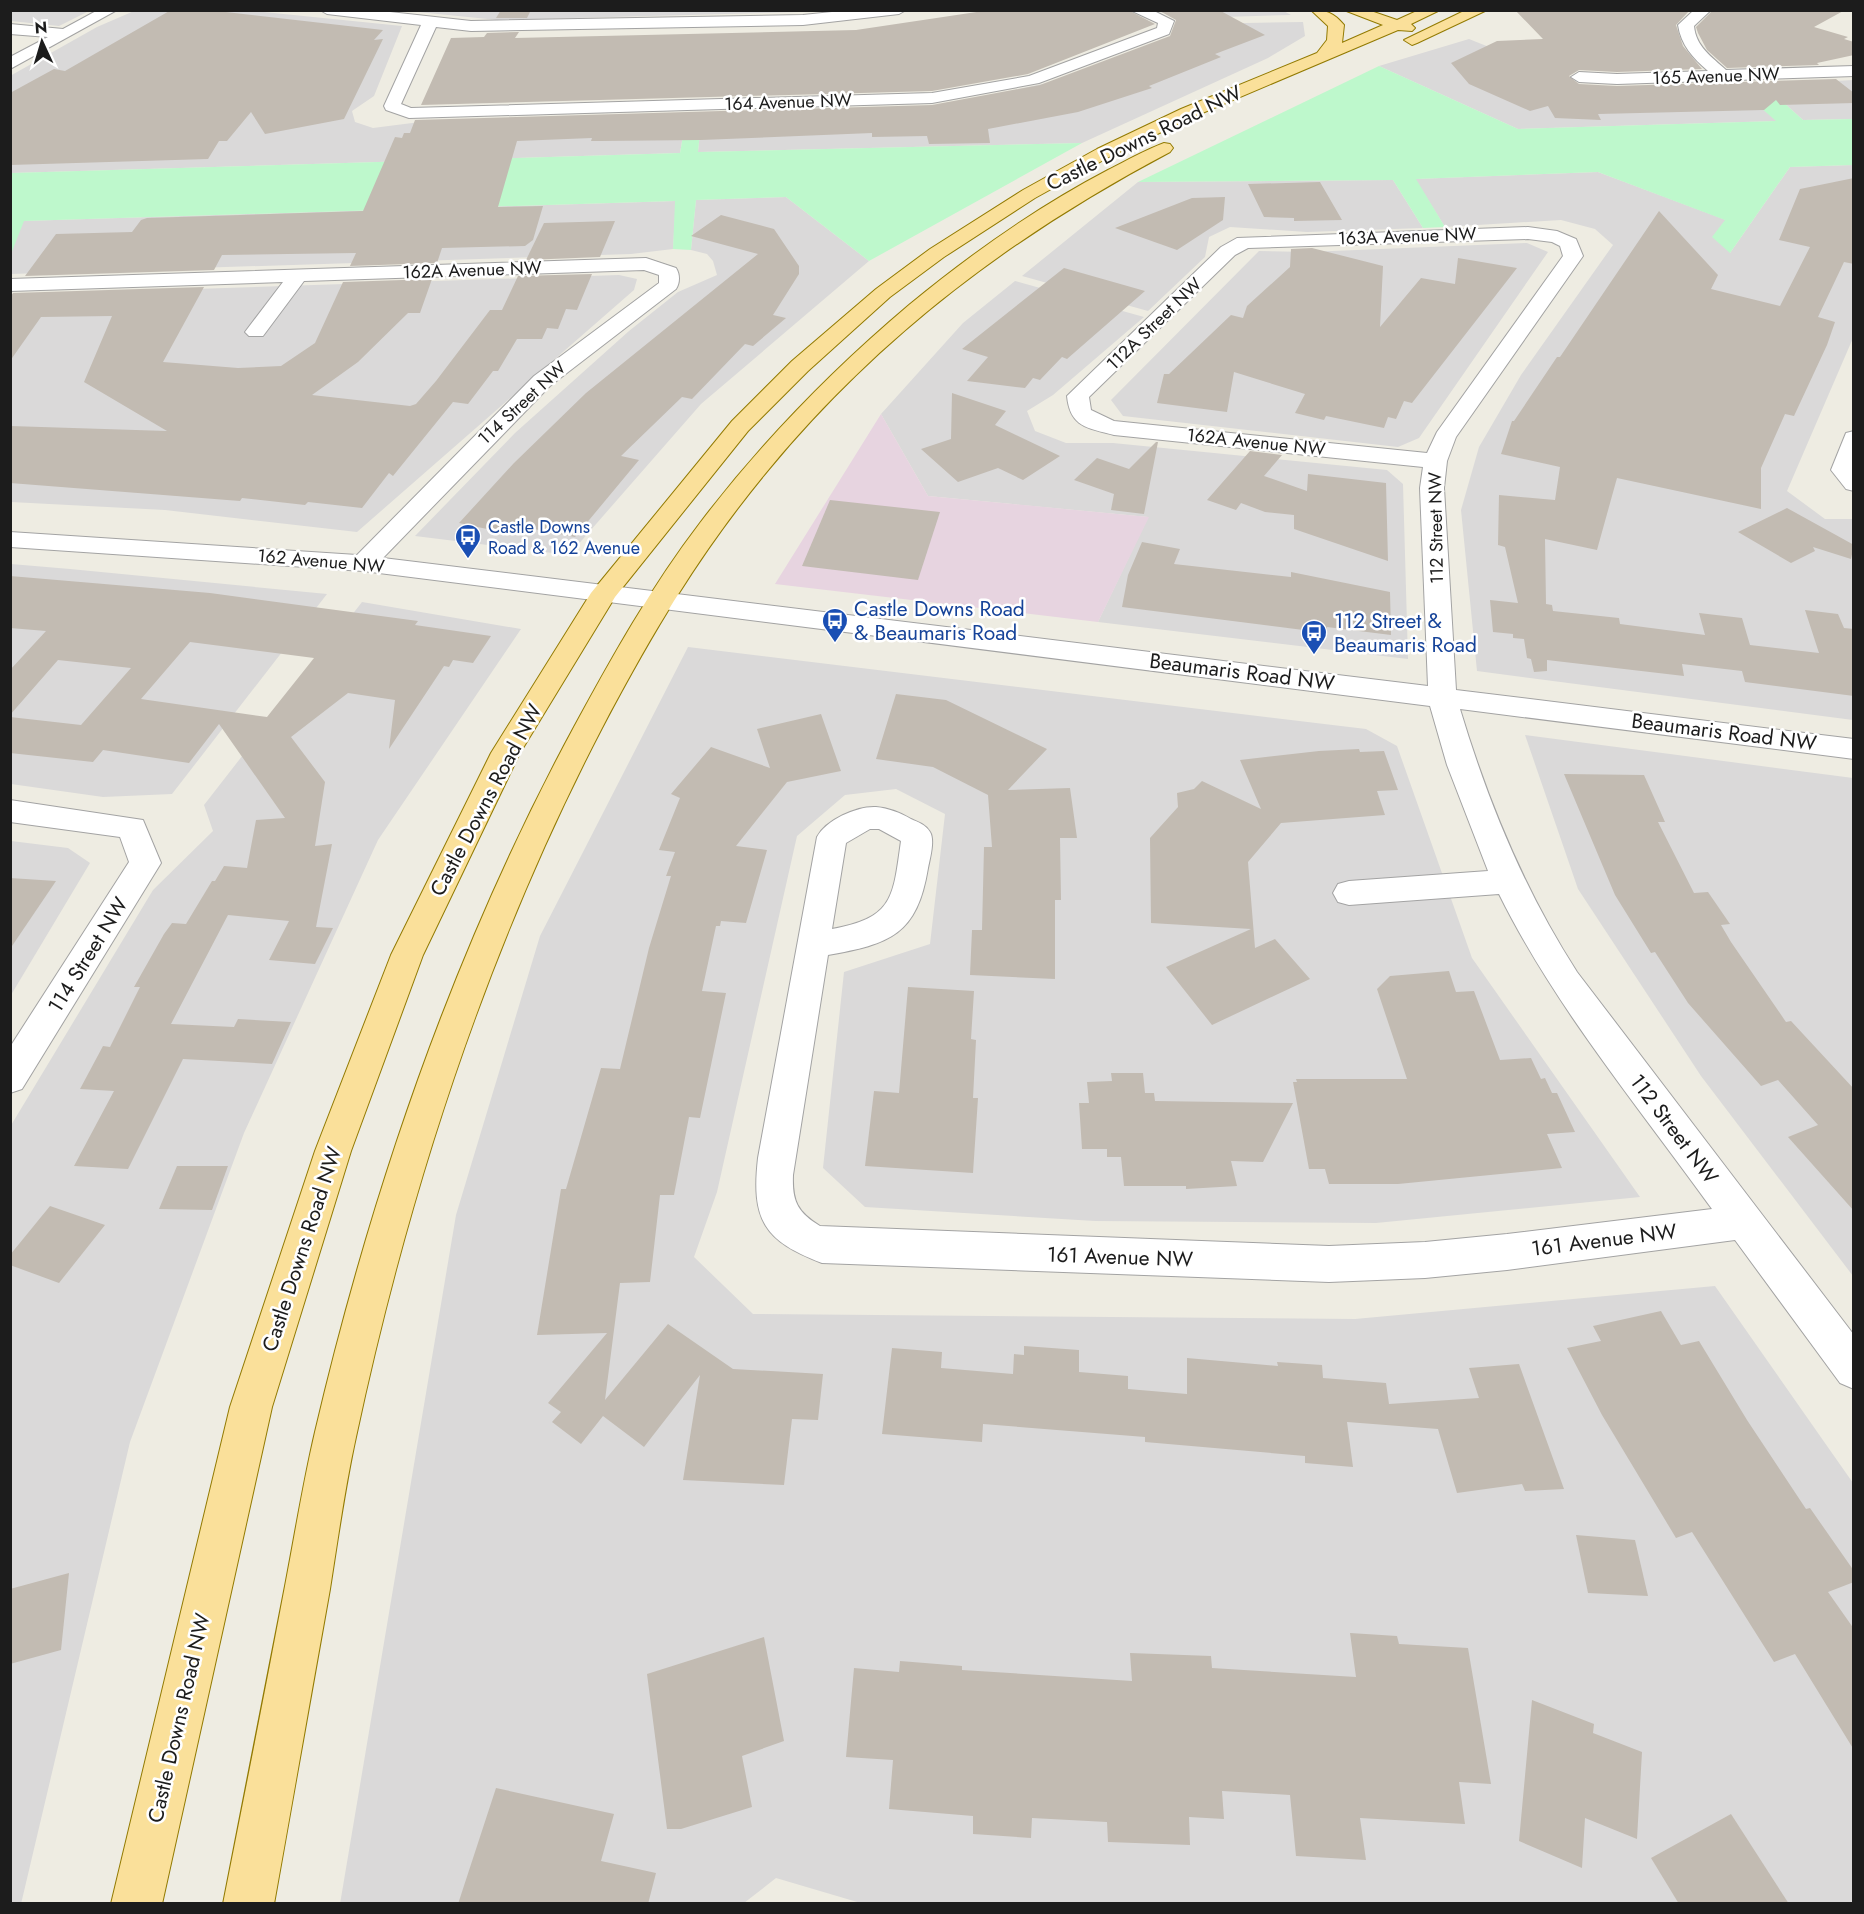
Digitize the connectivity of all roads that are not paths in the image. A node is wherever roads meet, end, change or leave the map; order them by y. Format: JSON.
{"nodes":[{"id":1,"x":110,"y":10,"type":"edge"},
{"id":2,"x":327,"y":10,"type":"edge"},
{"id":3,"x":566,"y":10,"type":"edge"},
{"id":4,"x":899,"y":10,"type":"edge"},
{"id":5,"x":1137,"y":10,"type":"edge"},
{"id":6,"x":1318,"y":10,"type":"edge"},
{"id":7,"x":1351,"y":10,"type":"edge"},
{"id":8,"x":1389,"y":10,"type":"edge"},
{"id":9,"x":1433,"y":10,"type":"edge"},
{"id":10,"x":1480,"y":10,"type":"edge"},
{"id":11,"x":1704,"y":10,"type":"edge"},
{"id":12,"x":1415,"y":19,"type":"junction"},
{"id":13,"x":430,"y":22,"type":"junction"},
{"id":14,"x":1398,"y":25,"type":"junction"},
{"id":15,"x":560,"y":26,"type":"junction"},
{"id":16,"x":1441,"y":27,"type":"junction"},
{"id":17,"x":10,"y":29,"type":"edge"},
{"id":18,"x":64,"y":34,"type":"junction"},
{"id":19,"x":1426,"y":34,"type":"junction"},
{"id":20,"x":1395,"y":47,"type":"dead end"},
{"id":21,"x":1323,"y":56,"type":"junction"},
{"id":22,"x":10,"y":64,"type":"edge"},
{"id":23,"x":1854,"y":71,"type":"edge"},
{"id":24,"x":1723,"y":76,"type":"junction"},
{"id":25,"x":1579,"y":77,"type":"dead end"},
{"id":26,"x":1179,"y":140,"type":"dead end"},
{"id":27,"x":1244,"y":242,"type":"joint"},
{"id":28,"x":1569,"y":243,"type":"joint"},
{"id":29,"x":646,"y":264,"type":"joint"},
{"id":30,"x":298,"y":276,"type":"junction"},
{"id":31,"x":10,"y":285,"type":"edge"},
{"id":32,"x":256,"y":332,"type":"dead end"},
{"id":33,"x":1080,"y":413,"type":"joint"},
{"id":34,"x":1854,"y":438,"type":"edge"},
{"id":35,"x":1435,"y":461,"type":"junction"},
{"id":36,"x":1854,"y":484,"type":"edge"},
{"id":37,"x":10,"y":538,"type":"edge"},
{"id":38,"x":363,"y":563,"type":"junction"},
{"id":39,"x":631,"y":596,"type":"junction"},
{"id":40,"x":1442,"y":697,"type":"junction"},
{"id":41,"x":1854,"y":748,"type":"edge"},
{"id":42,"x":10,"y":811,"type":"edge"},
{"id":43,"x":1508,"y":881,"type":"junction"},
{"id":44,"x":1349,"y":893,"type":"dead end"},
{"id":45,"x":813,"y":945,"type":"dead end"},
{"id":46,"x":10,"y":1078,"type":"edge"},
{"id":47,"x":1743,"y":1222,"type":"junction"},
{"id":48,"x":1854,"y":1369,"type":"edge"},
{"id":49,"x":136,"y":1904,"type":"edge"},
{"id":50,"x":249,"y":1904,"type":"edge"}],
"edges":[{"from":1,"to":18,"type":"street"},
{"from":2,"to":13,"type":"street"},
{"from":3,"to":15,"type":"street"},
{"from":4,"to":15,"type":"street"},
{"from":5,"to":13,"type":"street","name":"164 Avenue NW"},
{"from":6,"to":21,"type":"main road"},
{"from":7,"to":14,"type":"main road"},
{"from":8,"to":12,"type":"main road"},
{"from":9,"to":12,"type":"main road","name":"Castle Downs Road NW"},
{"from":10,"to":16,"type":"main road"},
{"from":11,"to":24,"type":"street"},
{"from":12,"to":14,"type":"main road","name":"Castle Downs Road NW"},
{"from":12,"to":16,"type":"main road"},
{"from":13,"to":15,"type":"street"},
{"from":14,"to":19,"type":"main road"},
{"from":14,"to":21,"type":"main road","name":"Castle Downs Road NW"},
{"from":16,"to":19,"type":"main road"},
{"from":17,"to":18,"type":"street"},
{"from":18,"to":22,"type":"street"},
{"from":19,"to":20,"type":"main road"},
{"from":21,"to":39,"type":"main road","name":"Castle Downs Road NW"},
{"from":23,"to":24,"type":"street","name":"165 Avenue NW"},
{"from":24,"to":25,"type":"street","name":"165 Avenue NW"},
{"from":26,"to":39,"type":"main road","name":"Castle Downs Road NW"},
{"from":27,"to":28,"type":"street","name":"163A Avenue NW"},
{"from":27,"to":33,"type":"street","name":"112A Street NW"},
{"from":28,"to":35,"type":"street","name":"112 Street NW"},
{"from":29,"to":30,"type":"street","name":"162A Avenue NW"},
{"from":29,"to":38,"type":"street","name":"114 Street NW"},
{"from":30,"to":31,"type":"street","name":"162A Avenue NW"},
{"from":30,"to":32,"type":"street"},
{"from":33,"to":35,"type":"street","name":"162A Avenue NW"},
{"from":34,"to":36,"type":"street"},
{"from":35,"to":40,"type":"street","name":"112 Street NW"},
{"from":37,"to":38,"type":"street","name":"162 Avenue NW"},
{"from":38,"to":39,"type":"street","name":"162 Avenue NW"},
{"from":39,"to":40,"type":"street","name":"Beaumaris Road NW"},
{"from":39,"to":49,"type":"main road","name":"Castle Downs Road NW"},
{"from":39,"to":50,"type":"main road","name":"Castle Downs Road NW"},
{"from":40,"to":41,"type":"street","name":"Beaumaris Road NW"},
{"from":40,"to":43,"type":"street","name":"112 Street NW"},
{"from":42,"to":46,"type":"street","name":"114 Street NW"},
{"from":43,"to":44,"type":"street"},
{"from":43,"to":47,"type":"street","name":"112 Street NW"},
{"from":45,"to":47,"type":"street","name":"161 Avenue NW"},
{"from":47,"to":48,"type":"street","name":"112 Street NW"}]}
